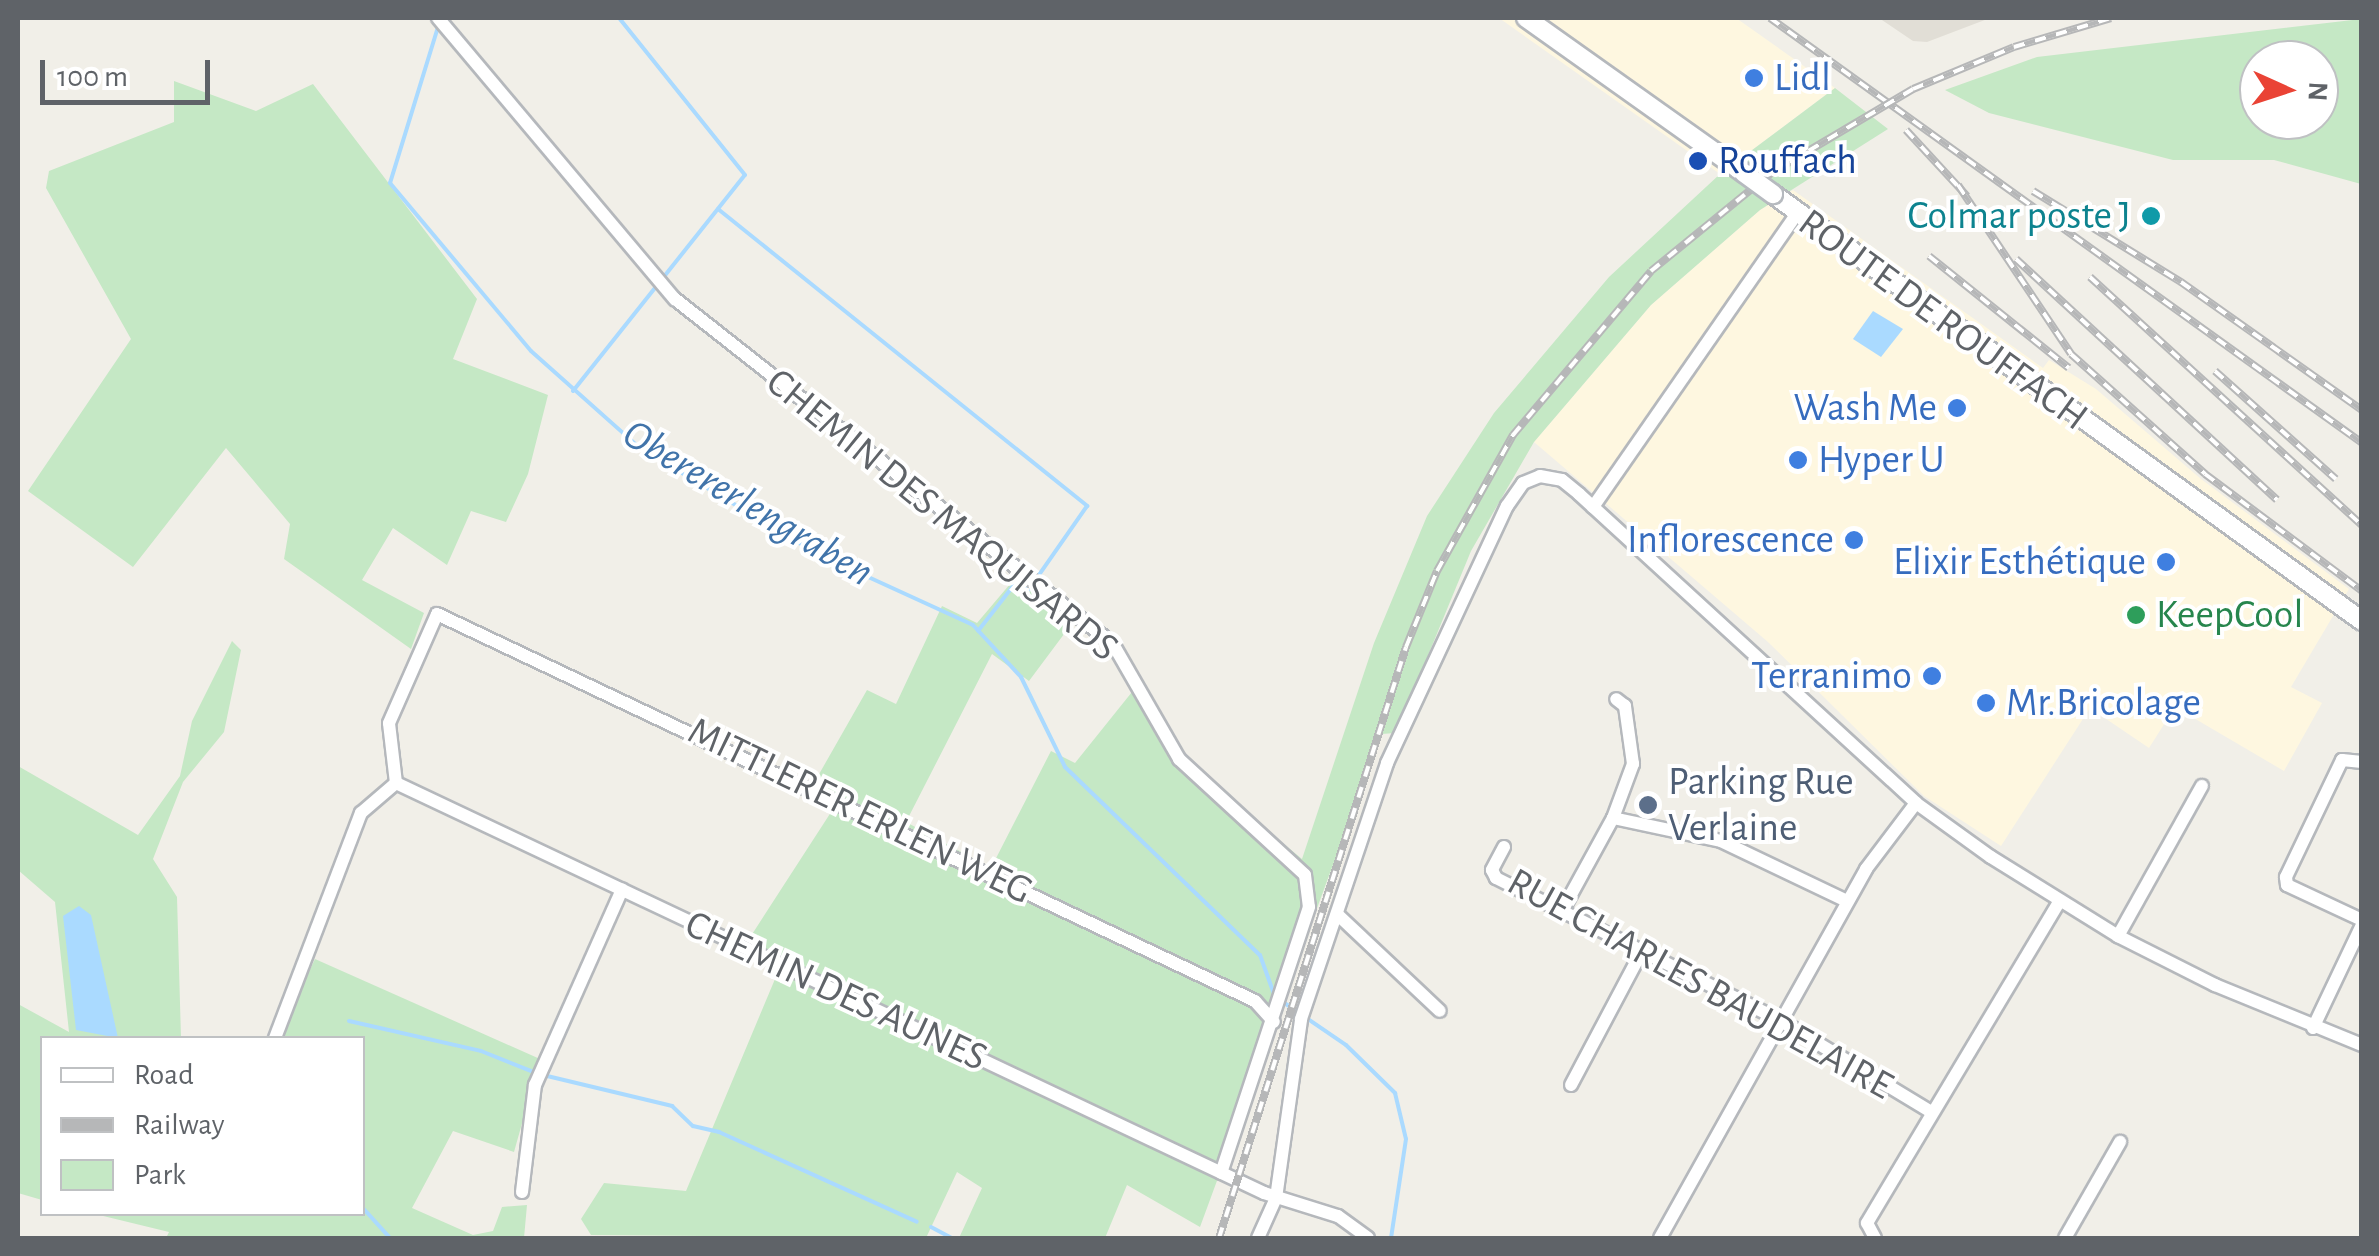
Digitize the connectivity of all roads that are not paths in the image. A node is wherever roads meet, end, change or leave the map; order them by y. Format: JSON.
{"nodes":[{"id":1,"x":438,"y":18,"type":"edge"},
{"id":2,"x":1526,"y":18,"type":"edge"},
{"id":3,"x":1796,"y":215,"type":"junction"},
{"id":4,"x":1593,"y":507,"type":"junction"},
{"id":5,"x":2362,"y":621,"type":"edge"},
{"id":6,"x":1616,"y":698,"type":"dead end"},
{"id":7,"x":2362,"y":762,"type":"edge"},
{"id":8,"x":396,"y":783,"type":"junction"},
{"id":9,"x":2202,"y":786,"type":"dead end"},
{"id":10,"x":1916,"y":803,"type":"junction"},
{"id":11,"x":1613,"y":818,"type":"junction"},
{"id":12,"x":1504,"y":847,"type":"dead end"},
{"id":13,"x":622,"y":890,"type":"junction"},
{"id":14,"x":1847,"y":901,"type":"junction"},
{"id":15,"x":2060,"y":902,"type":"junction"},
{"id":16,"x":1562,"y":911,"type":"junction"},
{"id":17,"x":1336,"y":914,"type":"junction"},
{"id":18,"x":2362,"y":922,"type":"edge"},
{"id":19,"x":2118,"y":936,"type":"junction"},
{"id":20,"x":1641,"y":953,"type":"junction"},
{"id":21,"x":1440,"y":1011,"type":"dead end"},
{"id":22,"x":1780,"y":1021,"type":"junction"},
{"id":23,"x":1274,"y":1022,"type":"junction"},
{"id":24,"x":2312,"y":1028,"type":"junction"},
{"id":25,"x":276,"y":1036,"type":"edge"},
{"id":26,"x":2362,"y":1044,"type":"edge"},
{"id":27,"x":1570,"y":1085,"type":"dead end"},
{"id":28,"x":1931,"y":1112,"type":"junction"},
{"id":29,"x":2120,"y":1142,"type":"dead end"},
{"id":30,"x":1221,"y":1172,"type":"junction"},
{"id":31,"x":522,"y":1192,"type":"dead end"},
{"id":32,"x":1276,"y":1198,"type":"junction"},
{"id":33,"x":1872,"y":1236,"type":"edge"},
{"id":34,"x":1258,"y":1238,"type":"edge"},
{"id":35,"x":1368,"y":1238,"type":"edge"},
{"id":36,"x":1660,"y":1238,"type":"edge"},
{"id":37,"x":2065,"y":1238,"type":"edge"}],
"edges":[{"from":1,"to":23,"type":"street","name":"CHEMIN DES MAQUISARDS"},
{"from":2,"to":3,"type":"main road","name":"ROUTE DE ROUFFACH","bridge":true},
{"from":3,"to":4,"type":"street"},
{"from":3,"to":5,"type":"main road","name":"ROUTE DE ROUFFACH"},
{"from":4,"to":10,"type":"street"},
{"from":4,"to":17,"type":"street"},
{"from":6,"to":11,"type":"street"},
{"from":7,"to":18,"type":"street"},
{"from":8,"to":13,"type":"street","name":"CHEMIN DES AUNES"},
{"from":8,"to":23,"type":"street","name":"MITTLERER ERLEN WEG"},
{"from":8,"to":25,"type":"street"},
{"from":9,"to":19,"type":"street"},
{"from":10,"to":14,"type":"street"},
{"from":10,"to":15,"type":"street"},
{"from":11,"to":14,"type":"street"},
{"from":11,"to":16,"type":"street"},
{"from":12,"to":16,"type":"street","name":"RUE CHARLES BAUDELAIRE"},
{"from":13,"to":30,"type":"street","name":"CHEMIN DES AUNES"},
{"from":13,"to":31,"type":"street"},
{"from":14,"to":22,"type":"street"},
{"from":15,"to":19,"type":"street"},
{"from":15,"to":28,"type":"street"},
{"from":16,"to":20,"type":"street","name":"RUE CHARLES BAUDELAIRE"},
{"from":17,"to":21,"type":"street"},
{"from":17,"to":32,"type":"street"},
{"from":18,"to":24,"type":"street"},
{"from":19,"to":24,"type":"street"},
{"from":20,"to":22,"type":"street","name":"RUE CHARLES BAUDELAIRE"},
{"from":20,"to":27,"type":"street"},
{"from":22,"to":28,"type":"street","name":"RUE CHARLES BAUDELAIRE"},
{"from":22,"to":36,"type":"street"},
{"from":23,"to":30,"type":"street","name":"CHEMIN DES MAQUISARDS"},
{"from":24,"to":26,"type":"street"},
{"from":28,"to":33,"type":"street"},
{"from":29,"to":37,"type":"street"},
{"from":30,"to":32,"type":"street","name":"CHEMIN DES AUNES"},
{"from":32,"to":34,"type":"street"},
{"from":32,"to":35,"type":"street","name":"CHEMIN DES AUNES"}]}
